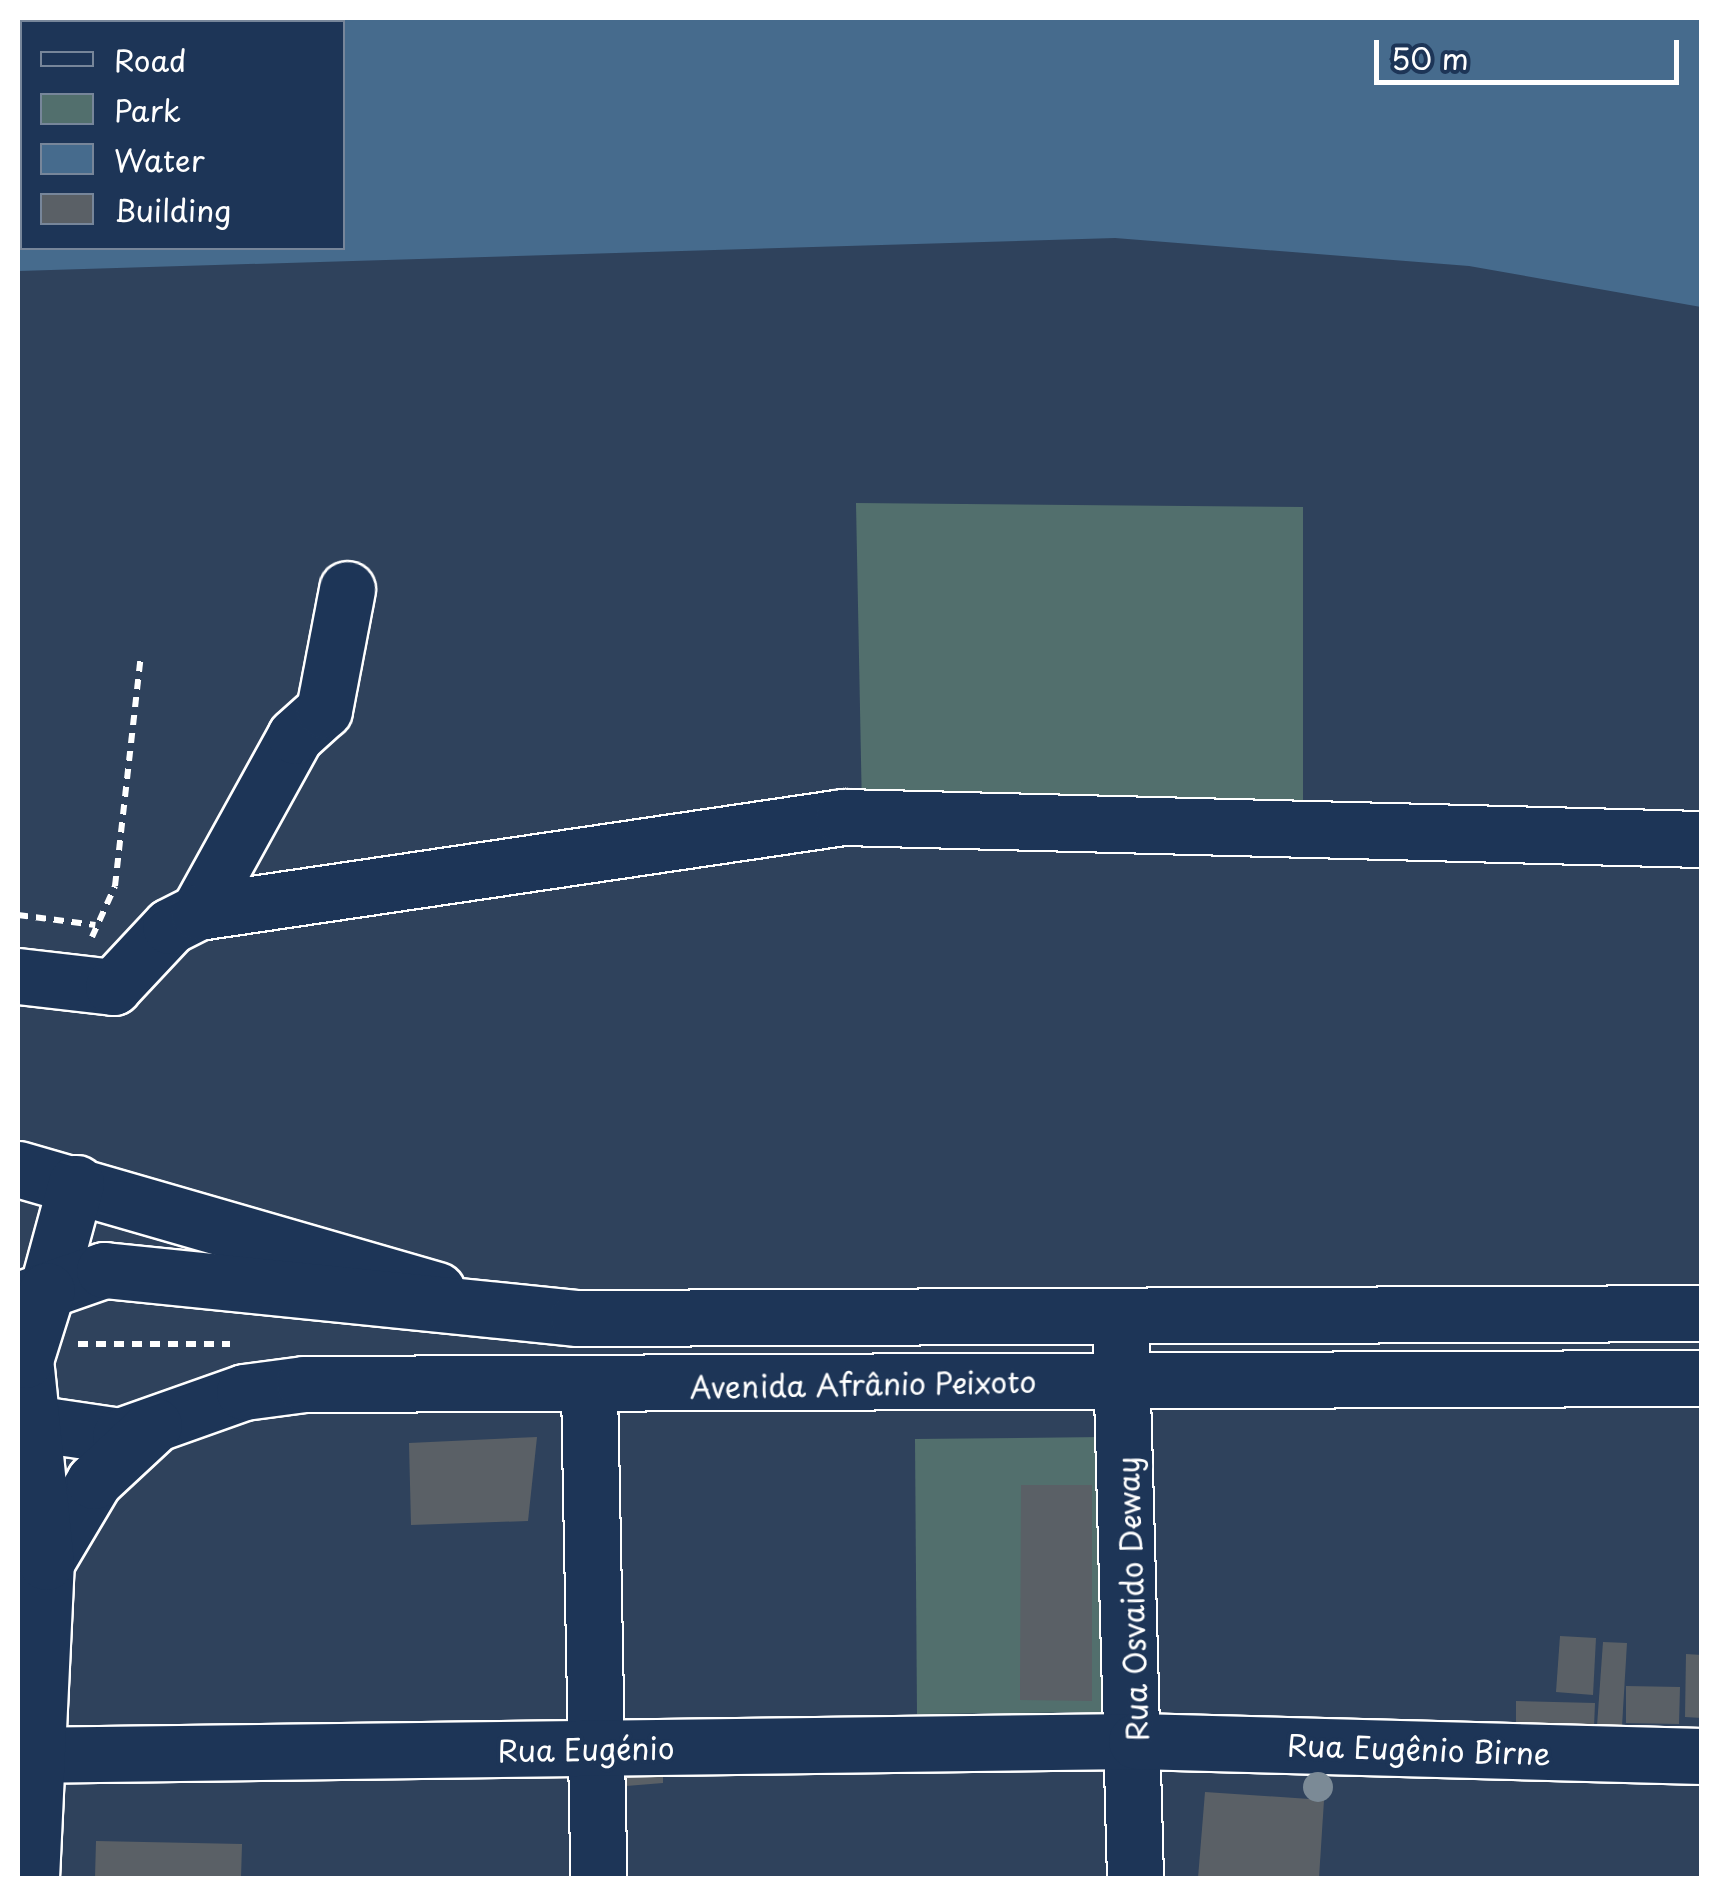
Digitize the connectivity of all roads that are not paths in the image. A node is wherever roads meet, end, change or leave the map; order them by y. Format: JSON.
{"nodes":[{"id":1,"x":347,"y":589,"type":"dead end"},
{"id":2,"x":1702,"y":839,"type":"edge"},
{"id":3,"x":182,"y":921,"type":"junction"},
{"id":4,"x":18,"y":976,"type":"edge"},
{"id":5,"x":18,"y":1168,"type":"edge"},
{"id":6,"x":76,"y":1183,"type":"junction"},
{"id":7,"x":32,"y":1295,"type":"edge"},
{"id":8,"x":1702,"y":1312,"type":"edge"},
{"id":9,"x":521,"y":1315,"type":"junction"},
{"id":10,"x":1120,"y":1320,"type":"junction"},
{"id":11,"x":1702,"y":1378,"type":"edge"},
{"id":12,"x":1126,"y":1380,"type":"junction"},
{"id":13,"x":589,"y":1388,"type":"junction"},
{"id":14,"x":25,"y":1424,"type":"edge"},
{"id":15,"x":156,"y":1424,"type":"junction"},
{"id":16,"x":46,"y":1562,"type":"junction"},
{"id":17,"x":1136,"y":1741,"type":"junction"},
{"id":18,"x":598,"y":1748,"type":"junction"},
{"id":19,"x":26,"y":1756,"type":"edge"},
{"id":20,"x":1702,"y":1756,"type":"edge"},
{"id":21,"x":31,"y":1878,"type":"edge"},
{"id":22,"x":598,"y":1878,"type":"edge"},
{"id":23,"x":1135,"y":1878,"type":"edge"}],
"edges":[{"from":1,"to":3,"type":"street"},
{"from":2,"to":3,"type":"street"},
{"from":3,"to":4,"type":"street"},
{"from":5,"to":6,"type":"street"},
{"from":6,"to":7,"type":"street"},
{"from":6,"to":9,"type":"street"},
{"from":7,"to":9,"type":"street","name":"Avenida Afrânio Peixoto"},
{"from":7,"to":14,"type":"street"},
{"from":8,"to":10,"type":"street","name":"Avenida Afrânio Peixoto"},
{"from":9,"to":10,"type":"street","name":"Avenida Afrânio Peixoto"},
{"from":10,"to":12,"type":"street","name":"Rua Osvaido Deway"},
{"from":11,"to":12,"type":"street","name":"Avenida Afrânio Peixoto"},
{"from":12,"to":13,"type":"street","name":"Avenida Afrânio Peixoto"},
{"from":12,"to":17,"type":"street","name":"Rua Osvaido Deway"},
{"from":13,"to":15,"type":"street","name":"Avenida Afrânio Peixoto"},
{"from":13,"to":18,"type":"street"},
{"from":14,"to":15,"type":"street","name":"Avenida Afrânio Peixoto"},
{"from":14,"to":16,"type":"street"},
{"from":15,"to":16,"type":"street"},
{"from":16,"to":19,"type":"street"},
{"from":17,"to":18,"type":"street","name":"Rua Eugénio"},
{"from":17,"to":20,"type":"street","name":"Rua Eugênio Birne"},
{"from":17,"to":23,"type":"street","name":"Rua Osvaido Deway"},
{"from":18,"to":19,"type":"street","name":"Rua Eugénio"},
{"from":18,"to":22,"type":"street"},
{"from":19,"to":21,"type":"street"}]}
